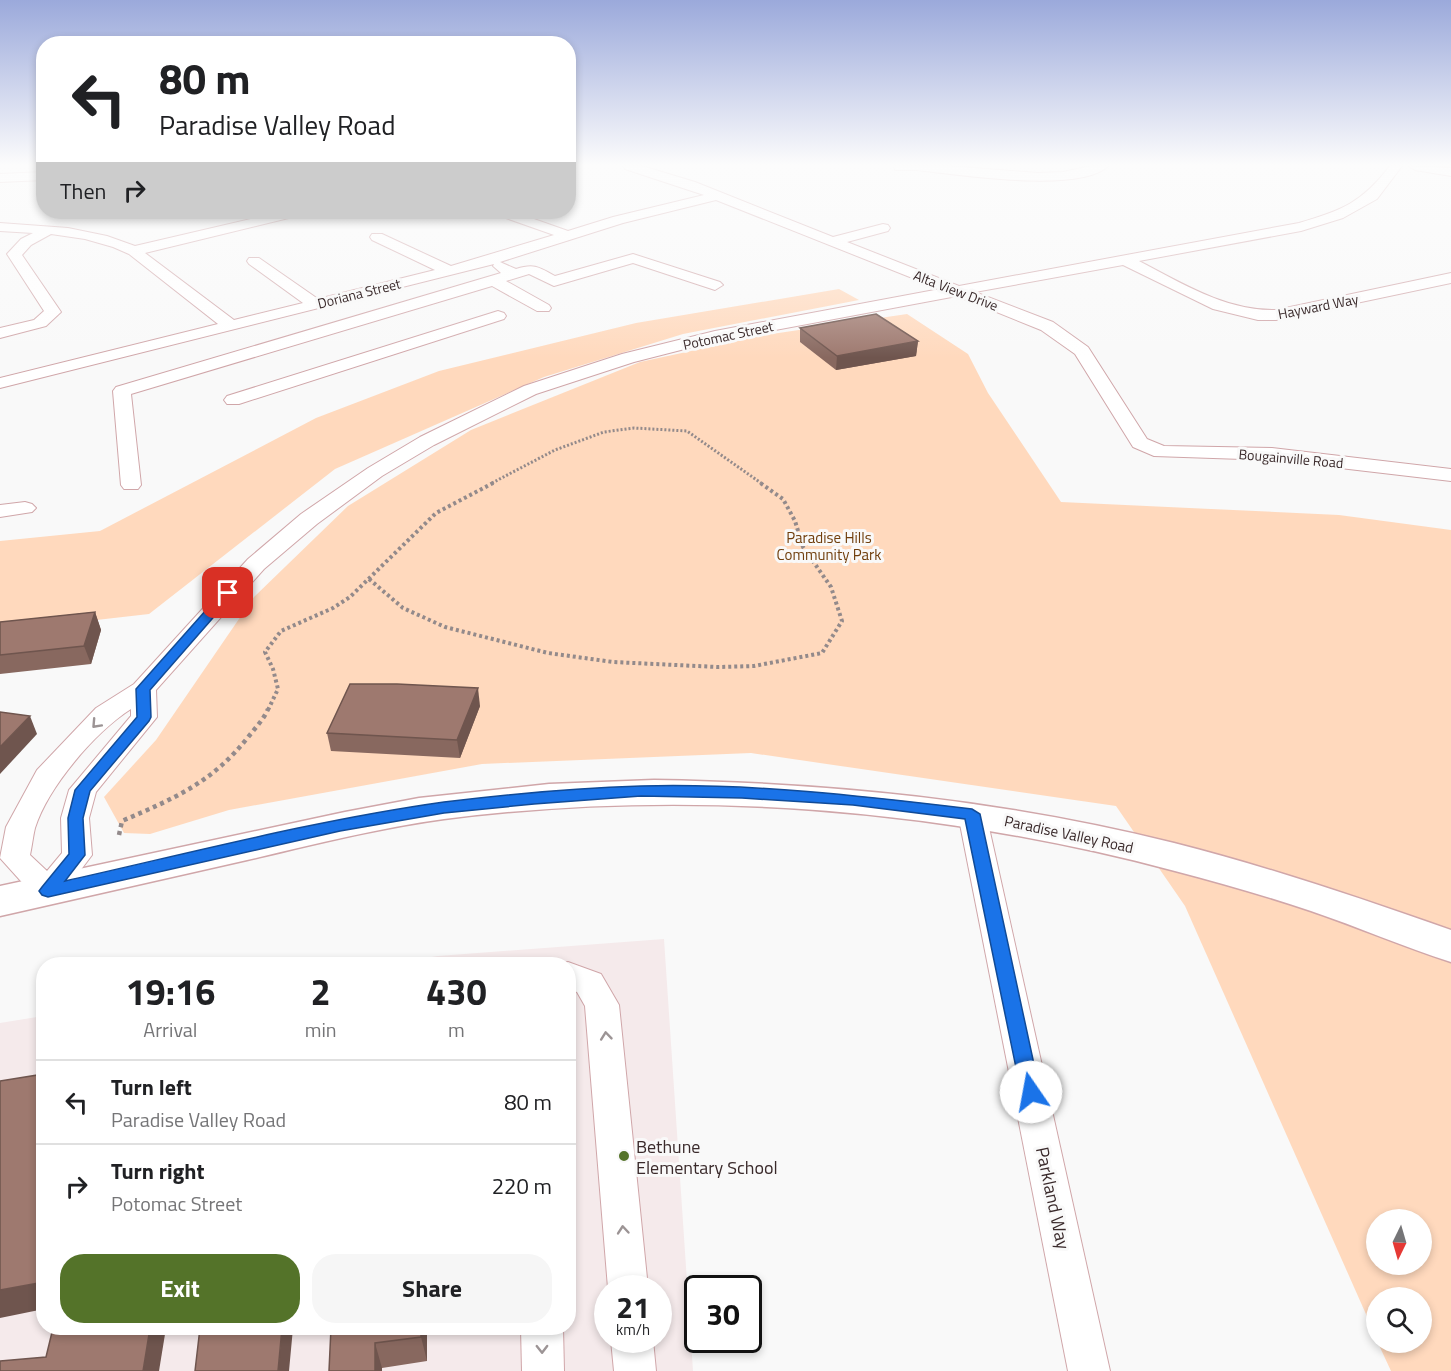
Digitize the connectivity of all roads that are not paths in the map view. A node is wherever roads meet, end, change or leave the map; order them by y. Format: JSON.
{"nodes":[{"id":1,"x":48,"y":230,"type":"joint"},
{"id":2,"x":214,"y":230,"type":"edge"},
{"id":3,"x":552,"y":230,"type":"edge"},
{"id":4,"x":587,"y":230,"type":"edge"},
{"id":5,"x":804,"y":230,"type":"edge"},
{"id":6,"x":875,"y":230,"type":"edge"},
{"id":7,"x":1285,"y":230,"type":"edge"},
{"id":8,"x":569,"y":236,"type":"junction"},
{"id":9,"x":377,"y":237,"type":"dead end"},
{"id":10,"x":833,"y":241,"type":"junction"},
{"id":11,"x":134,"y":251,"type":"junction"},
{"id":12,"x":1123,"y":259,"type":"junction"},
{"id":13,"x":489,"y":260,"type":"junction"},
{"id":14,"x":254,"y":261,"type":"dead end"},
{"id":15,"x":447,"y":270,"type":"junction"},
{"id":16,"x":514,"y":274,"type":"junction"},
{"id":17,"x":1451,"y":278,"type":"edge"},
{"id":18,"x":493,"y":280,"type":"junction"},
{"id":19,"x":716,"y":285,"type":"dead end"},
{"id":20,"x":456,"y":291,"type":"junction"},
{"id":21,"x":959,"y":292,"type":"junction"},
{"id":22,"x":315,"y":304,"type":"junction"},
{"id":23,"x":543,"y":308,"type":"dead end"},
{"id":24,"x":498,"y":316,"type":"junction"},
{"id":25,"x":230,"y":325,"type":"junction"},
{"id":26,"x":514,"y":325,"type":"dead end"},
{"id":27,"x":0,"y":333,"type":"edge"},
{"id":28,"x":0,"y":383,"type":"edge"},
{"id":29,"x":233,"y":400,"type":"dead end"},
{"id":30,"x":1136,"y":436,"type":"joint"},
{"id":31,"x":1451,"y":475,"type":"edge"},
{"id":32,"x":131,"y":485,"type":"dead end"},
{"id":33,"x":25,"y":508,"type":"dead end"},
{"id":34,"x":0,"y":511,"type":"edge"},
{"id":35,"x":143,"y":689,"type":"junction"},
{"id":36,"x":972,"y":814,"type":"junction"},
{"id":37,"x":48,"y":891,"type":"junction"},
{"id":38,"x":0,"y":901,"type":"edge"},
{"id":39,"x":1451,"y":946,"type":"edge"},
{"id":40,"x":576,"y":978,"type":"edge"},
{"id":41,"x":627,"y":1275,"type":"edge"},
{"id":42,"x":542,"y":1335,"type":"edge"},
{"id":43,"x":633,"y":1353,"type":"edge"},
{"id":44,"x":543,"y":1371,"type":"edge"},
{"id":45,"x":635,"y":1371,"type":"edge"},
{"id":46,"x":1089,"y":1371,"type":"edge"}],
"edges":[{"from":1,"to":11,"type":"street"},
{"from":1,"to":27,"type":"street"},
{"from":2,"to":11,"type":"street"},
{"from":3,"to":8,"type":"street"},
{"from":4,"to":8,"type":"street","name":"Doriana Street"},
{"from":5,"to":10,"type":"street","name":"Alta View Drive"},
{"from":6,"to":10,"type":"street"},
{"from":7,"to":12,"type":"street","name":"Potomac Street"},
{"from":8,"to":13,"type":"street","name":"Doriana Street"},
{"from":9,"to":15,"type":"street"},
{"from":10,"to":21,"type":"street","name":"Alta View Drive"},
{"from":11,"to":25,"type":"street"},
{"from":12,"to":17,"type":"street","name":"Hayward Way"},
{"from":12,"to":21,"type":"street","name":"Potomac Street"},
{"from":13,"to":15,"type":"street","name":"Doriana Street"},
{"from":13,"to":16,"type":"street"},
{"from":14,"to":22,"type":"street"},
{"from":15,"to":22,"type":"street","name":"Doriana Street"},
{"from":16,"to":18,"type":"street"},
{"from":16,"to":19,"type":"street"},
{"from":18,"to":20,"type":"street"},
{"from":18,"to":23,"type":"street"},
{"from":20,"to":24,"type":"street"},
{"from":20,"to":32,"type":"street"},
{"from":21,"to":30,"type":"street","name":"Alta View Drive"},
{"from":21,"to":35,"type":"street","name":"Potomac Street"},
{"from":22,"to":25,"type":"street","name":"Doriana Street"},
{"from":24,"to":26,"type":"street"},
{"from":24,"to":29,"type":"street"},
{"from":25,"to":28,"type":"street","name":"Doriana Street"},
{"from":30,"to":31,"type":"street","name":"Bougainville Road"},
{"from":33,"to":34,"type":"street"},
{"from":35,"to":37,"type":"street"},
{"from":35,"to":37,"type":"street","name":"Potomac Street","one_way":true},
{"from":36,"to":37,"type":"main road","name":"Paradise Valley Road"},
{"from":36,"to":39,"type":"main road","name":"Paradise Valley Road"},
{"from":36,"to":46,"type":"street","name":"Parkland Way"},
{"from":37,"to":38,"type":"main road","name":"Paradise Valley Road"},
{"from":41,"to":40,"type":"street","one_way":true},
{"from":42,"to":44,"type":"street","one_way":true},
{"from":43,"to":45,"type":"street"}]}
